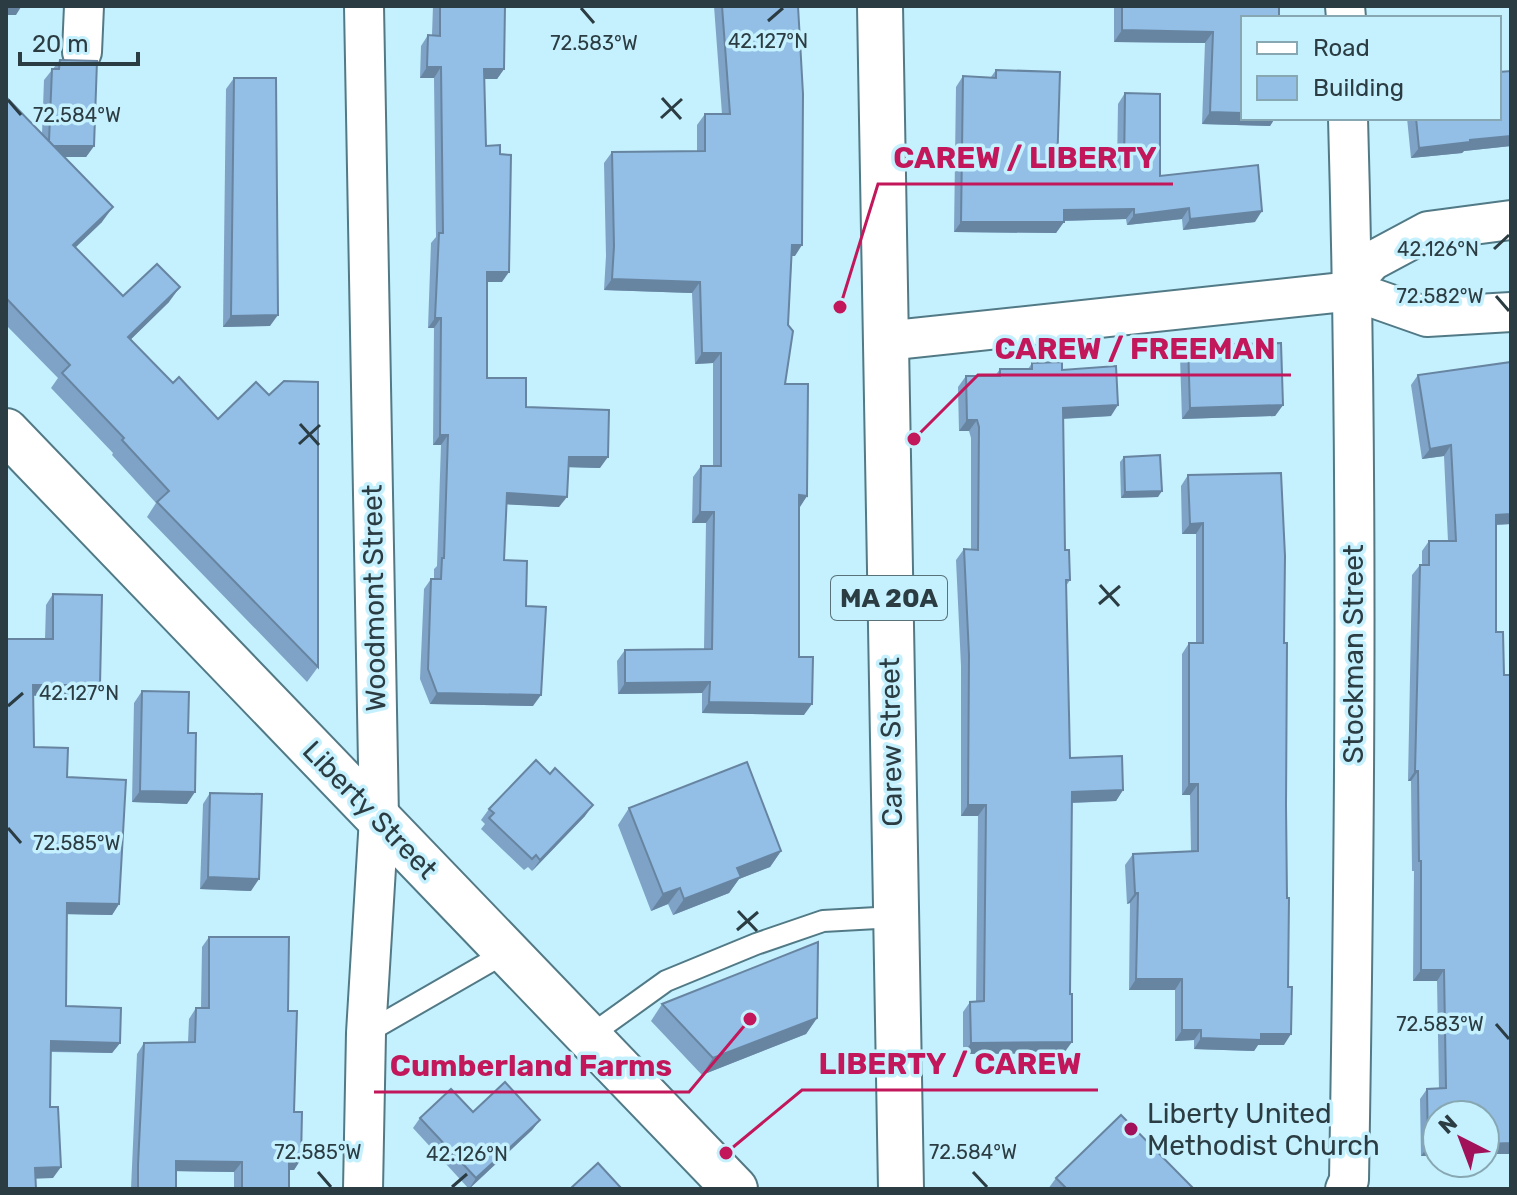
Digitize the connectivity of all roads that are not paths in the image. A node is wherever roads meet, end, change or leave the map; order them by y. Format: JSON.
{"nodes":[{"id":1,"x":84,"y":6,"type":"edge"},
{"id":2,"x":364,"y":6,"type":"edge"},
{"id":3,"x":880,"y":6,"type":"edge"},
{"id":4,"x":82,"y":52,"type":"dead end"},
{"id":5,"x":1348,"y":120,"type":"edge"},
{"id":6,"x":1511,"y":220,"type":"edge"},
{"id":7,"x":1353,"y":291,"type":"junction"},
{"id":8,"x":1511,"y":312,"type":"edge"},
{"id":9,"x":885,"y":341,"type":"junction"},
{"id":10,"x":6,"y":431,"type":"edge"},
{"id":11,"x":379,"y":818,"type":"junction"},
{"id":12,"x":895,"y":917,"type":"junction"},
{"id":13,"x":507,"y":952,"type":"junction"},
{"id":14,"x":366,"y":1033,"type":"junction"},
{"id":15,"x":588,"y":1037,"type":"junction"},
{"id":16,"x":363,"y":1189,"type":"edge"},
{"id":17,"x":735,"y":1189,"type":"edge"},
{"id":18,"x":901,"y":1189,"type":"edge"},
{"id":19,"x":1345,"y":1189,"type":"edge"}],
"edges":[{"from":1,"to":4,"type":"street"},
{"from":2,"to":11,"type":"street","name":"Woodmont Street"},
{"from":3,"to":9,"type":"main road","name":"Carew Street","number":"MA 20A"},
{"from":5,"to":7,"type":"street","name":"Stockman Street"},
{"from":6,"to":7,"type":"street"},
{"from":7,"to":8,"type":"street"},
{"from":7,"to":9,"type":"street"},
{"from":7,"to":19,"type":"street","name":"Stockman Street"},
{"from":9,"to":12,"type":"main road","name":"Carew Street","number":"MA 20A"},
{"from":10,"to":11,"type":"main road","name":"Liberty Street"},
{"from":11,"to":13,"type":"main road","name":"Liberty Street"},
{"from":11,"to":14,"type":"street","name":"Woodmont Street"},
{"from":12,"to":15,"type":"lane"},
{"from":12,"to":18,"type":"main road","name":"Carew Street","number":"MA 20A"},
{"from":13,"to":14,"type":"lane"},
{"from":13,"to":15,"type":"main road","name":"Liberty Street"},
{"from":14,"to":16,"type":"street","name":"Woodmont Street"},
{"from":15,"to":17,"type":"main road","name":"Liberty Street"}]}
